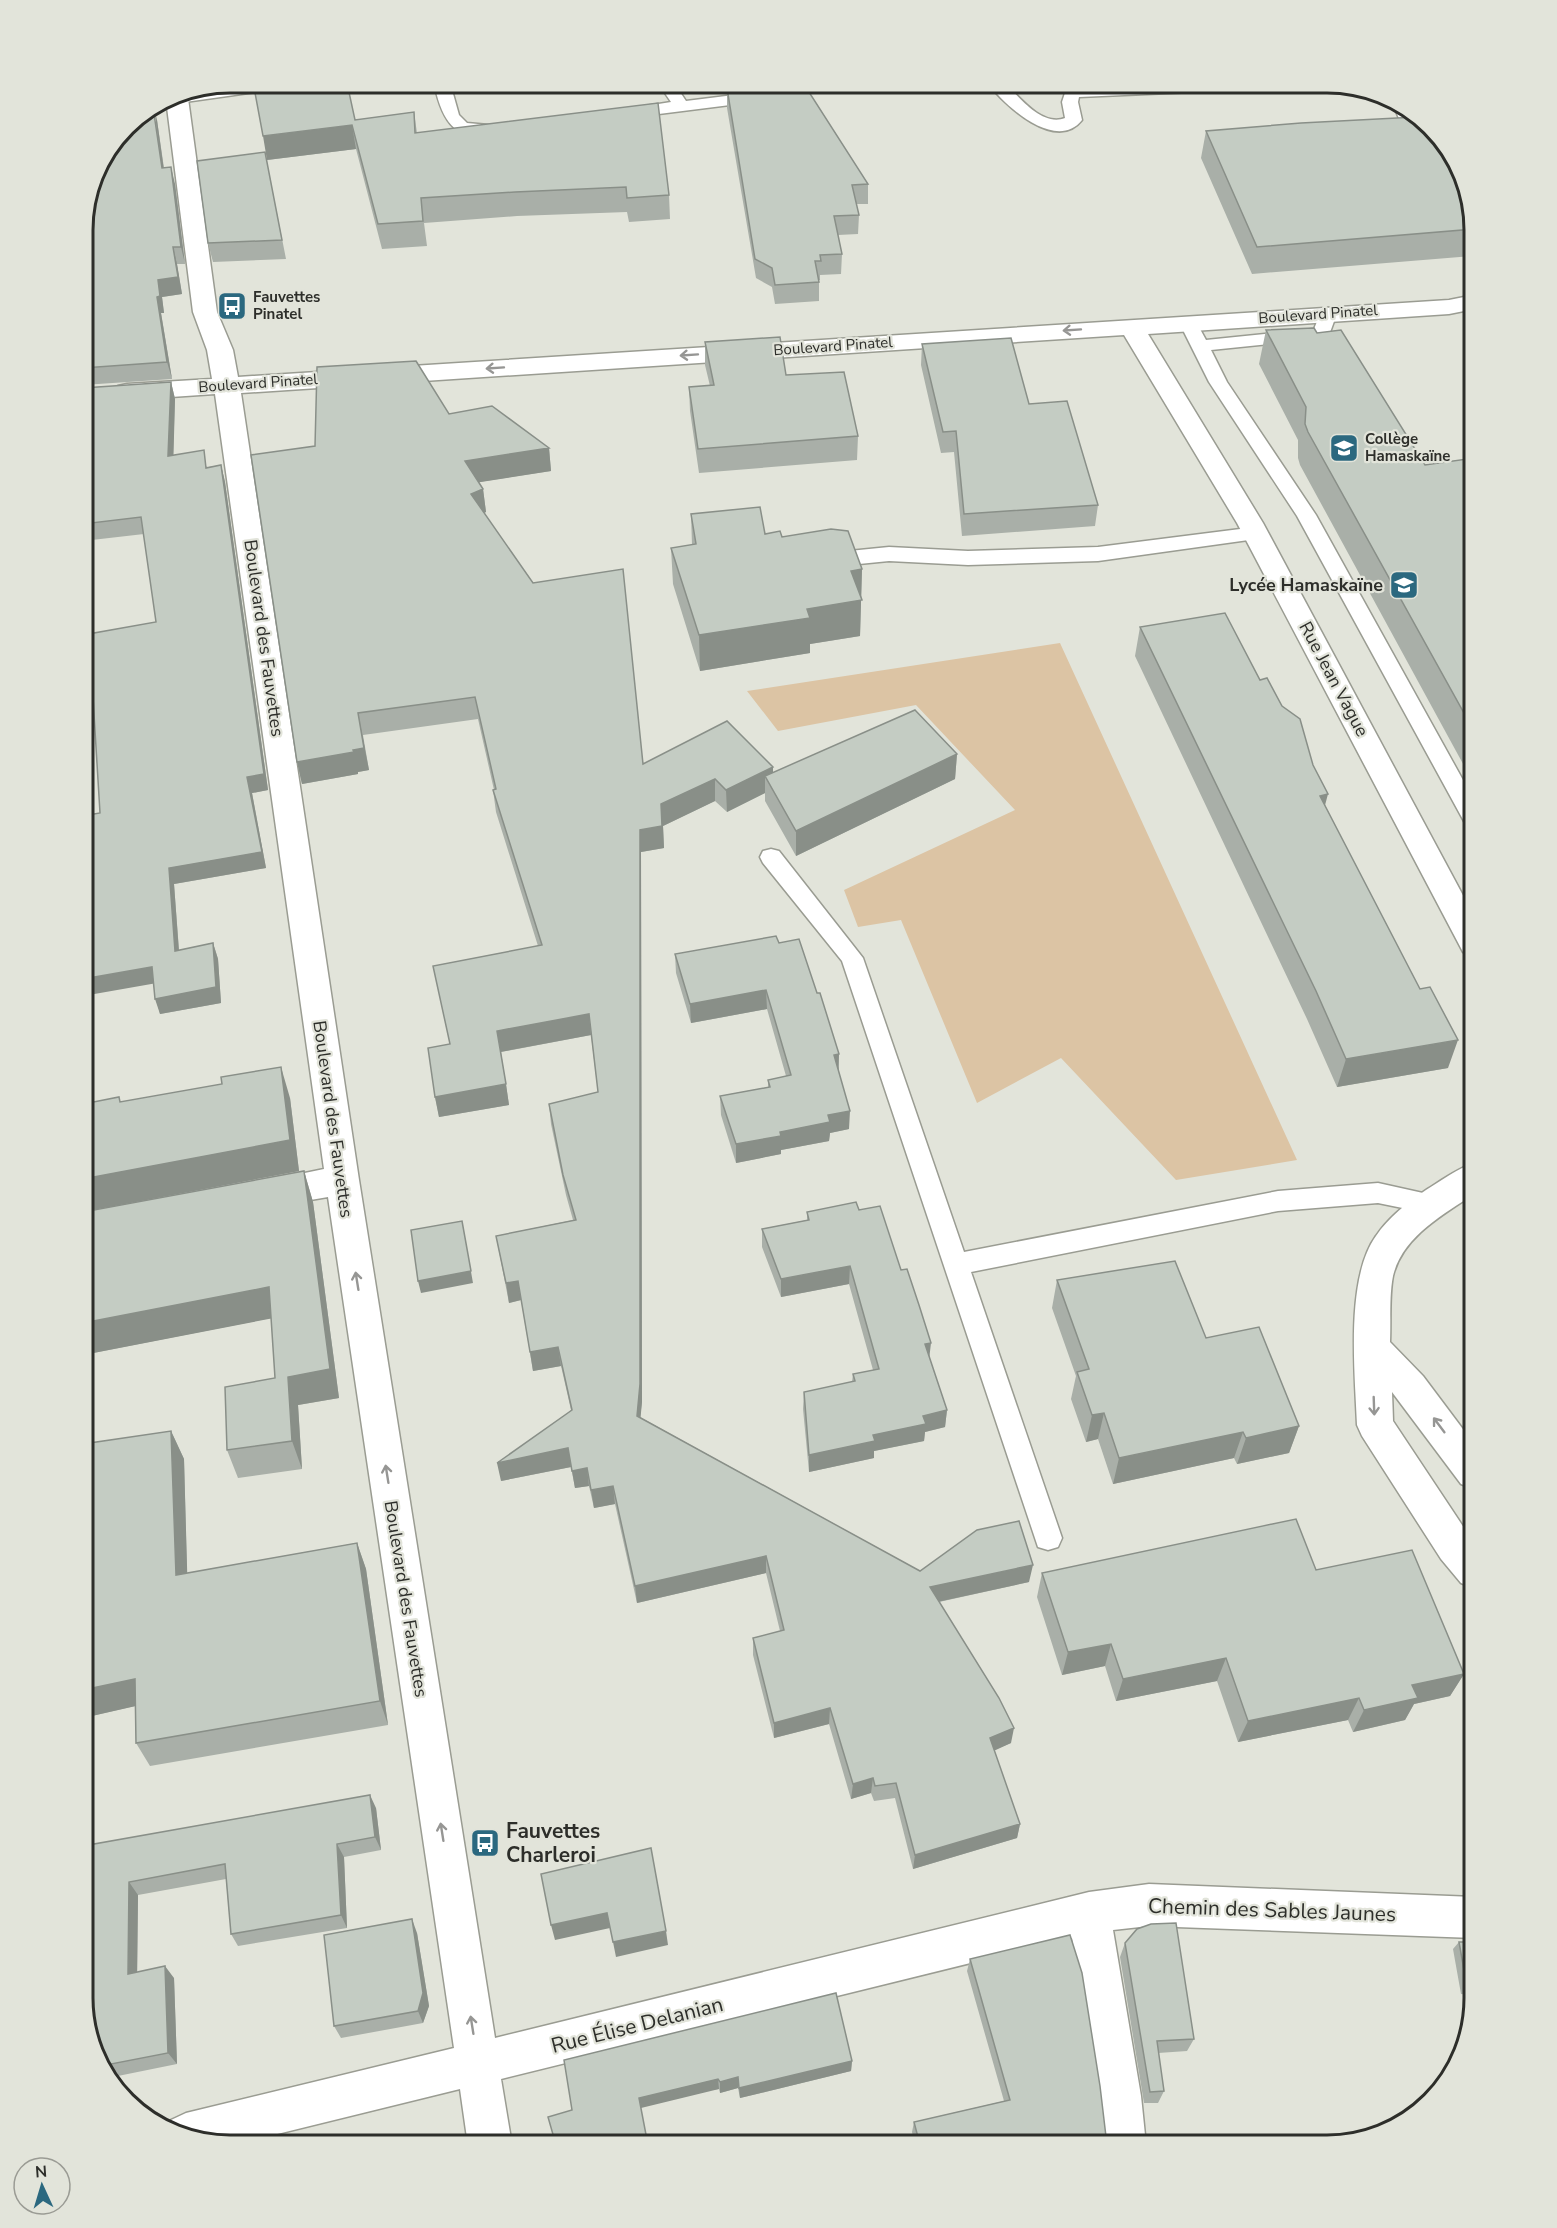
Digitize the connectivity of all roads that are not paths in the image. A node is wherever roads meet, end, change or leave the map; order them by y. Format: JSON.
{"nodes":[{"id":1,"x":444,"y":93,"type":"edge"},
{"id":2,"x":673,"y":93,"type":"edge"},
{"id":3,"x":779,"y":93,"type":"edge"},
{"id":4,"x":1007,"y":93,"type":"edge"},
{"id":5,"x":1072,"y":93,"type":"edge"},
{"id":6,"x":178,"y":103,"type":"edge"},
{"id":7,"x":682,"y":106,"type":"junction"},
{"id":8,"x":612,"y":115,"type":"edge"},
{"id":9,"x":1407,"y":119,"type":"edge"},
{"id":10,"x":1409,"y":124,"type":"edge"},
{"id":11,"x":505,"y":129,"type":"edge"},
{"id":12,"x":1464,"y":304,"type":"edge"},
{"id":13,"x":1328,"y":313,"type":"junction"},
{"id":14,"x":1188,"y":322,"type":"junction"},
{"id":15,"x":1131,"y":326,"type":"junction"},
{"id":16,"x":1200,"y":346,"type":"junction"},
{"id":17,"x":225,"y":386,"type":"junction"},
{"id":18,"x":106,"y":393,"type":"edge"},
{"id":19,"x":1256,"y":533,"type":"junction"},
{"id":20,"x":839,"y":559,"type":"edge"},
{"id":21,"x":1464,"y":801,"type":"edge"},
{"id":22,"x":771,"y":857,"type":"dead end"},
{"id":23,"x":1464,"y":925,"type":"edge"},
{"id":24,"x":342,"y":1179,"type":"junction"},
{"id":25,"x":1464,"y":1183,"type":"edge"},
{"id":26,"x":231,"y":1200,"type":"edge"},
{"id":27,"x":1432,"y":1204,"type":"junction"},
{"id":28,"x":956,"y":1264,"type":"junction"},
{"id":29,"x":1372,"y":1347,"type":"junction"},
{"id":30,"x":1464,"y":1459,"type":"edge"},
{"id":31,"x":1048,"y":1538,"type":"dead end"},
{"id":32,"x":1464,"y":1559,"type":"edge"},
{"id":33,"x":1089,"y":1913,"type":"junction"},
{"id":34,"x":1464,"y":1917,"type":"edge"},
{"id":35,"x":478,"y":2064,"type":"junction"},
{"id":36,"x":201,"y":2131,"type":"edge"},
{"id":37,"x":489,"y":2135,"type":"edge"},
{"id":38,"x":1123,"y":2135,"type":"edge"}],
"edges":[{"from":1,"to":11,"type":"lane"},
{"from":2,"to":7,"type":"lane"},
{"from":3,"to":7,"type":"lane"},
{"from":4,"to":5,"type":"lane"},
{"from":6,"to":17,"type":"street","name":"Boulevard des Fauvettes"},
{"from":7,"to":8,"type":"lane"},
{"from":9,"to":10,"type":"lane"},
{"from":12,"to":13,"type":"street","name":"Boulevard Pinatel"},
{"from":13,"to":14,"type":"street","name":"Boulevard Pinatel"},
{"from":13,"to":16,"type":"lane"},
{"from":14,"to":15,"type":"street","name":"Boulevard Pinatel"},
{"from":14,"to":16,"type":"lane"},
{"from":15,"to":17,"type":"street","name":"Boulevard Pinatel","one_way":true},
{"from":15,"to":19,"type":"street","name":"Rue Jean Vague"},
{"from":16,"to":21,"type":"lane"},
{"from":17,"to":18,"type":"street","name":"Boulevard Pinatel"},
{"from":17,"to":24,"type":"street","name":"Boulevard des Fauvettes"},
{"from":19,"to":20,"type":"lane"},
{"from":19,"to":23,"type":"street","name":"Rue Jean Vague"},
{"from":22,"to":28,"type":"lane"},
{"from":24,"to":26,"type":"street"},
{"from":35,"to":24,"type":"street","name":"Boulevard des Fauvettes","one_way":true},
{"from":25,"to":27,"type":"street"},
{"from":27,"to":28,"type":"lane"},
{"from":27,"to":29,"type":"street"},
{"from":28,"to":31,"type":"lane"},
{"from":30,"to":29,"type":"street","one_way":true},
{"from":29,"to":32,"type":"street","one_way":true},
{"from":33,"to":34,"type":"street","name":"Chemin des Sables Jaunes"},
{"from":33,"to":35,"type":"street","name":"Rue Élise Delanian"},
{"from":33,"to":38,"type":"street"},
{"from":35,"to":36,"type":"street","name":"Rue Élise Delanian"},
{"from":35,"to":37,"type":"street","name":"Boulevard des Fauvettes"}]}
